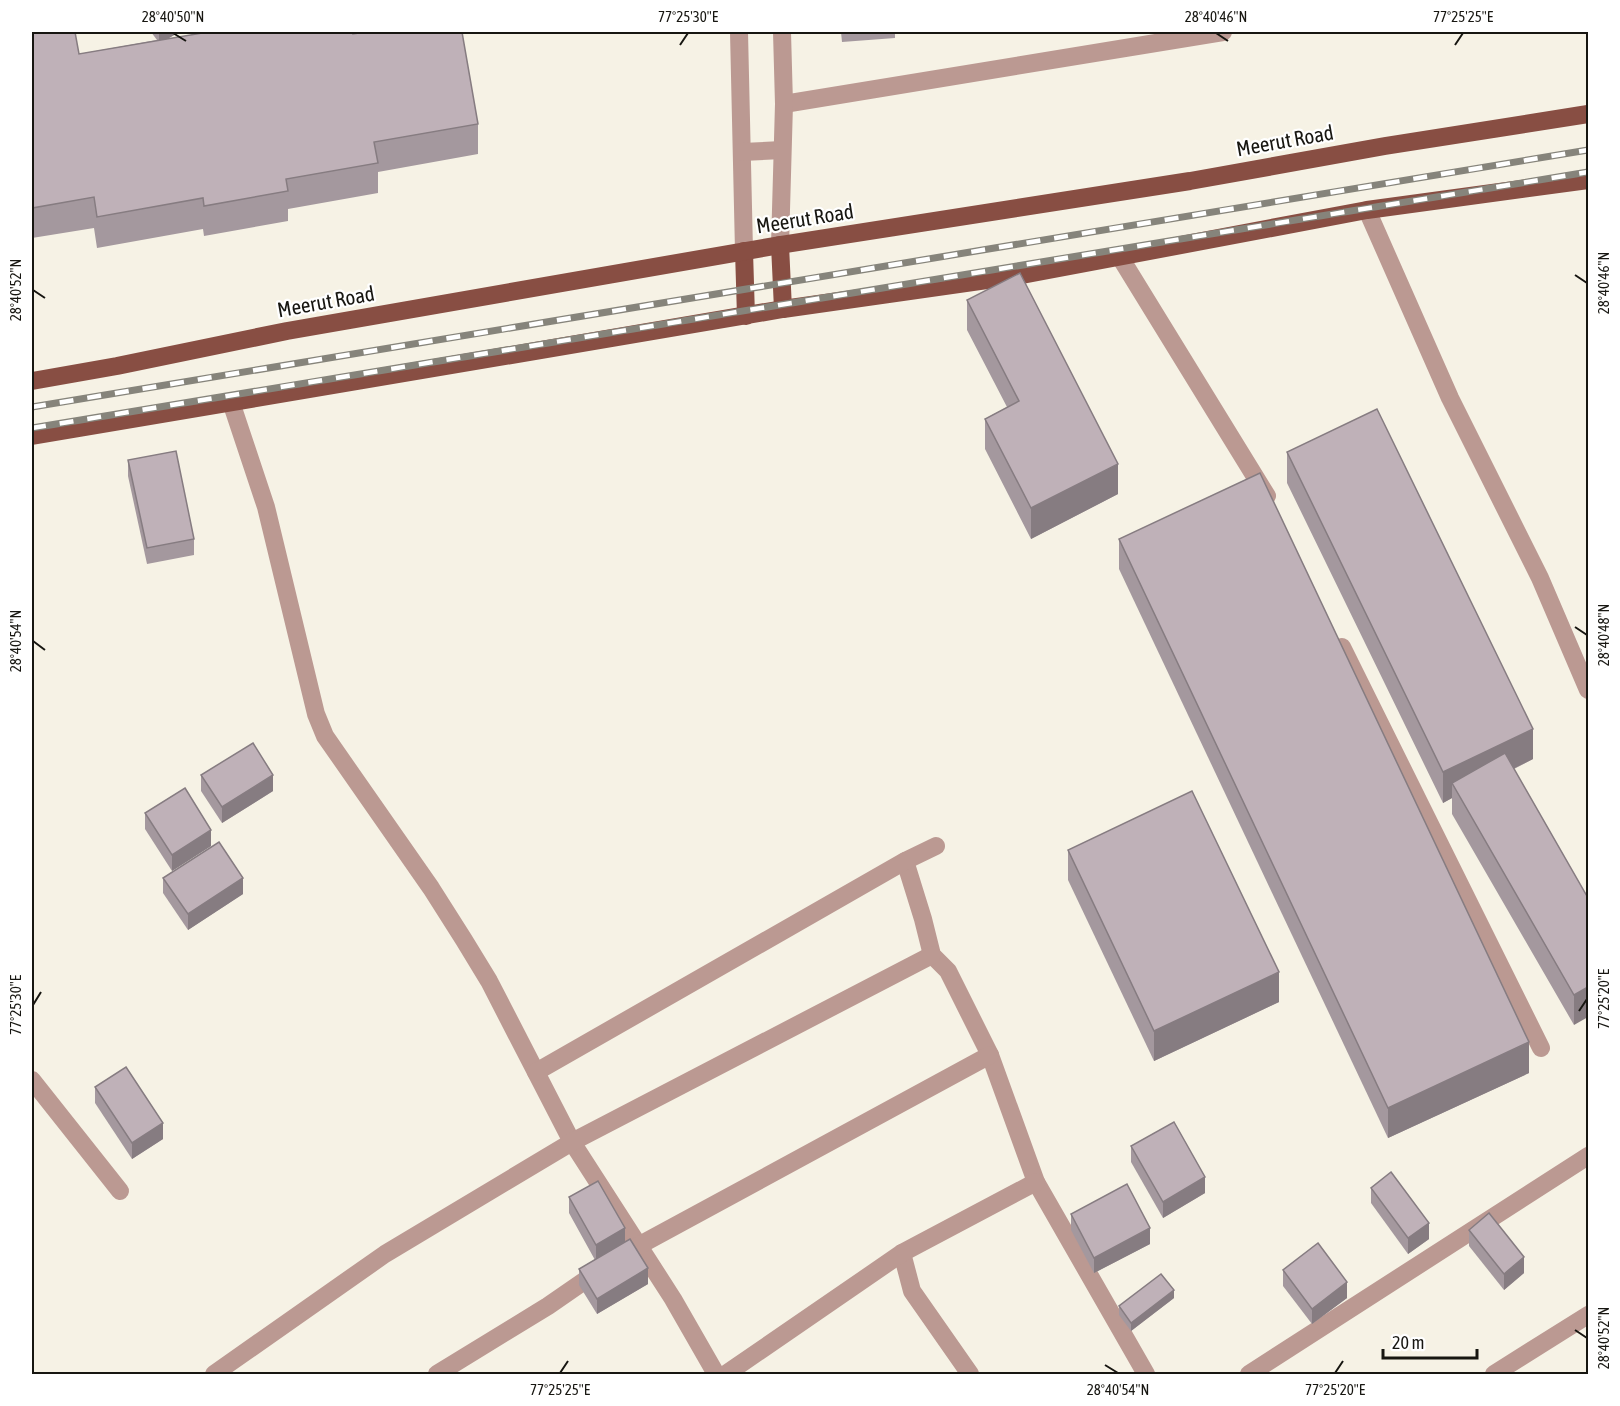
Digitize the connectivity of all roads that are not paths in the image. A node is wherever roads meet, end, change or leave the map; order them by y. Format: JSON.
{"nodes":[{"id":1,"x":739,"y":32,"type":"edge"},
{"id":2,"x":782,"y":32,"type":"edge"},
{"id":3,"x":1223,"y":32,"type":"edge"},
{"id":4,"x":784,"y":104,"type":"junction"},
{"id":5,"x":1588,"y":114,"type":"edge"},
{"id":6,"x":782,"y":150,"type":"junction"},
{"id":7,"x":742,"y":152,"type":"junction"},
{"id":8,"x":1588,"y":180,"type":"edge"},
{"id":9,"x":1367,"y":210,"type":"junction"},
{"id":10,"x":780,"y":245,"type":"junction"},
{"id":11,"x":744,"y":251,"type":"junction"},
{"id":12,"x":1120,"y":258,"type":"junction"},
{"id":13,"x":783,"y":309,"type":"junction"},
{"id":14,"x":746,"y":316,"type":"junction"},
{"id":15,"x":32,"y":381,"type":"edge"},
{"id":16,"x":231,"y":402,"type":"junction"},
{"id":17,"x":32,"y":436,"type":"edge"},
{"id":18,"x":1275,"y":512,"type":"edge"},
{"id":19,"x":1332,"y":627,"type":"edge"},
{"id":20,"x":1588,"y":690,"type":"edge"},
{"id":21,"x":936,"y":846,"type":"dead end"},
{"id":22,"x":905,"y":861,"type":"junction"},
{"id":23,"x":932,"y":955,"type":"junction"},
{"id":24,"x":1541,"y":1048,"type":"dead end"},
{"id":25,"x":990,"y":1056,"type":"junction"},
{"id":26,"x":536,"y":1072,"type":"junction"},
{"id":27,"x":32,"y":1080,"type":"edge"},
{"id":28,"x":572,"y":1142,"type":"junction"},
{"id":29,"x":1588,"y":1156,"type":"edge"},
{"id":30,"x":1036,"y":1182,"type":"junction"},
{"id":31,"x":120,"y":1191,"type":"dead end"},
{"id":32,"x":637,"y":1245,"type":"junction"},
{"id":33,"x":902,"y":1252,"type":"junction"},
{"id":34,"x":1588,"y":1315,"type":"edge"},
{"id":35,"x":214,"y":1374,"type":"edge"},
{"id":36,"x":437,"y":1374,"type":"edge"},
{"id":37,"x":717,"y":1374,"type":"edge"},
{"id":38,"x":726,"y":1374,"type":"edge"},
{"id":39,"x":970,"y":1374,"type":"edge"},
{"id":40,"x":1146,"y":1374,"type":"edge"},
{"id":41,"x":1249,"y":1374,"type":"edge"},
{"id":42,"x":1494,"y":1374,"type":"edge"}],
"edges":[{"from":1,"to":7,"type":"street"},
{"from":2,"to":4,"type":"street"},
{"from":3,"to":4,"type":"street"},
{"from":4,"to":6,"type":"street"},
{"from":5,"to":10,"type":"main road","name":"Meerut Road"},
{"from":6,"to":7,"type":"street"},
{"from":6,"to":10,"type":"street"},
{"from":7,"to":11,"type":"street"},
{"from":8,"to":9,"type":"main road"},
{"from":9,"to":12,"type":"main road"},
{"from":9,"to":20,"type":"street"},
{"from":10,"to":11,"type":"main road","name":"Meerut Road"},
{"from":10,"to":13,"type":"main road"},
{"from":11,"to":14,"type":"main road"},
{"from":11,"to":15,"type":"main road","name":"Meerut Road"},
{"from":12,"to":13,"type":"main road"},
{"from":12,"to":18,"type":"street"},
{"from":13,"to":14,"type":"main road"},
{"from":14,"to":16,"type":"main road"},
{"from":16,"to":17,"type":"main road"},
{"from":16,"to":26,"type":"street"},
{"from":19,"to":24,"type":"street"},
{"from":21,"to":22,"type":"street"},
{"from":22,"to":23,"type":"street"},
{"from":22,"to":26,"type":"street"},
{"from":23,"to":25,"type":"street"},
{"from":23,"to":28,"type":"street"},
{"from":25,"to":30,"type":"street"},
{"from":25,"to":32,"type":"street"},
{"from":26,"to":28,"type":"street"},
{"from":27,"to":31,"type":"street"},
{"from":28,"to":32,"type":"street"},
{"from":28,"to":35,"type":"street"},
{"from":29,"to":41,"type":"street"},
{"from":30,"to":33,"type":"street"},
{"from":30,"to":40,"type":"street"},
{"from":32,"to":36,"type":"street"},
{"from":32,"to":37,"type":"street"},
{"from":33,"to":38,"type":"street"},
{"from":33,"to":39,"type":"street"},
{"from":34,"to":42,"type":"street"}]}
